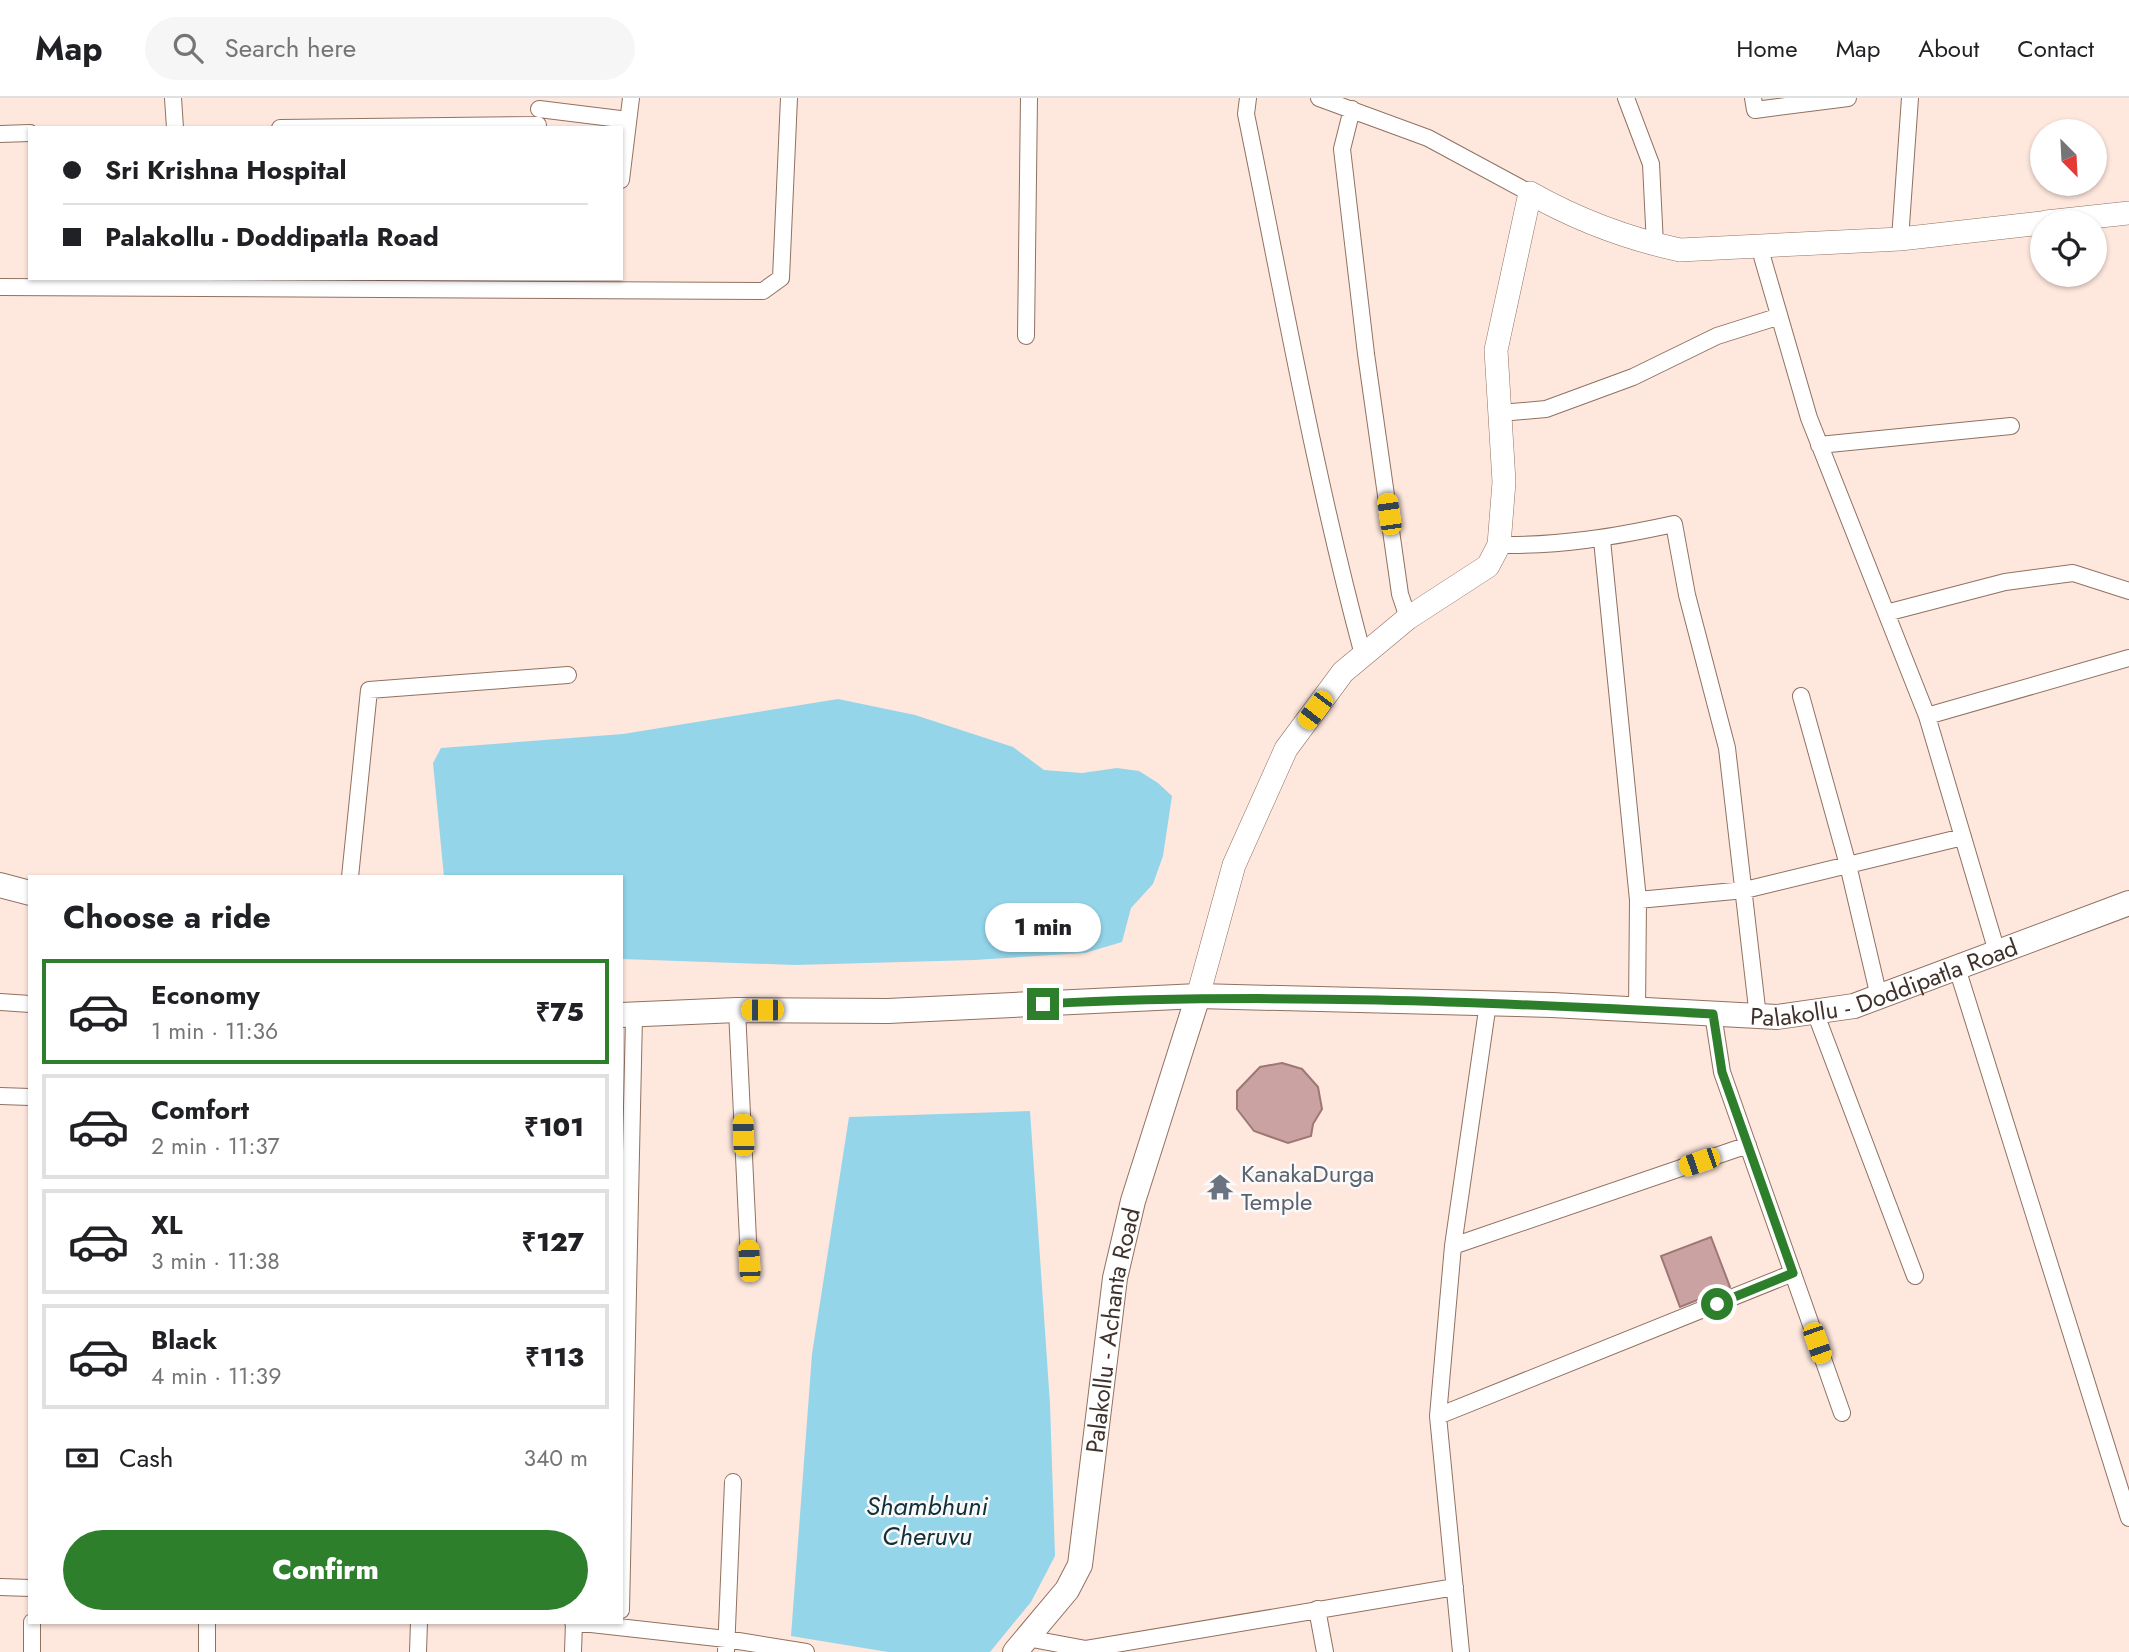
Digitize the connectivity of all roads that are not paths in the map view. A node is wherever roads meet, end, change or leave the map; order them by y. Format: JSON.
{"nodes":[{"id":1,"x":173,"y":98,"type":"edge"},
{"id":2,"x":631,"y":98,"type":"edge"},
{"id":3,"x":789,"y":98,"type":"edge"},
{"id":4,"x":1029,"y":98,"type":"edge"},
{"id":5,"x":1248,"y":98,"type":"edge"},
{"id":6,"x":1626,"y":98,"type":"edge"},
{"id":7,"x":1754,"y":98,"type":"edge"},
{"id":8,"x":1848,"y":98,"type":"edge"},
{"id":9,"x":1910,"y":98,"type":"edge"},
{"id":10,"x":1327,"y":99,"type":"edge"},
{"id":11,"x":1352,"y":109,"type":"junction"},
{"id":12,"x":539,"y":115,"type":"edge"},
{"id":13,"x":628,"y":120,"type":"junction"},
{"id":14,"x":175,"y":126,"type":"edge"},
{"id":15,"x":320,"y":126,"type":"edge"},
{"id":16,"x":28,"y":133,"type":"edge"},
{"id":17,"x":0,"y":134,"type":"edge"},
{"id":18,"x":623,"y":163,"type":"edge"},
{"id":19,"x":1530,"y":193,"type":"junction"},
{"id":20,"x":2127,"y":216,"type":"edge"},
{"id":21,"x":2107,"y":218,"type":"edge"},
{"id":22,"x":2030,"y":225,"type":"edge"},
{"id":23,"x":1900,"y":239,"type":"junction"},
{"id":24,"x":1655,"y":245,"type":"junction"},
{"id":25,"x":1759,"y":246,"type":"junction"},
{"id":26,"x":180,"y":284,"type":"edge"},
{"id":27,"x":525,"y":285,"type":"edge"},
{"id":28,"x":0,"y":287,"type":"edge"},
{"id":29,"x":1777,"y":317,"type":"junction"},
{"id":30,"x":1026,"y":336,"type":"dead end"},
{"id":31,"x":1500,"y":413,"type":"junction"},
{"id":32,"x":2011,"y":426,"type":"dead end"},
{"id":33,"x":1819,"y":445,"type":"junction"},
{"id":34,"x":1602,"y":540,"type":"junction"},
{"id":35,"x":1499,"y":545,"type":"junction"},
{"id":36,"x":2129,"y":591,"type":"edge"},
{"id":37,"x":1886,"y":613,"type":"junction"},
{"id":38,"x":1408,"y":618,"type":"junction"},
{"id":39,"x":1363,"y":655,"type":"junction"},
{"id":40,"x":2129,"y":658,"type":"edge"},
{"id":41,"x":568,"y":675,"type":"dead end"},
{"id":42,"x":1801,"y":696,"type":"dead end"},
{"id":43,"x":1927,"y":716,"type":"junction"},
{"id":44,"x":1963,"y":837,"type":"junction"},
{"id":45,"x":1848,"y":865,"type":"junction"},
{"id":46,"x":350,"y":875,"type":"edge"},
{"id":47,"x":0,"y":885,"type":"edge"},
{"id":48,"x":1745,"y":890,"type":"junction"},
{"id":49,"x":28,"y":892,"type":"edge"},
{"id":50,"x":1638,"y":900,"type":"junction"},
{"id":51,"x":2129,"y":903,"type":"edge"},
{"id":52,"x":1997,"y":953,"type":"junction"},
{"id":53,"x":1957,"y":968,"type":"junction"},
{"id":54,"x":1198,"y":996,"type":"junction"},
{"id":55,"x":1879,"y":997,"type":"junction"},
{"id":56,"x":0,"y":1002,"type":"edge"},
{"id":57,"x":1488,"y":1003,"type":"junction"},
{"id":58,"x":28,"y":1004,"type":"edge"},
{"id":59,"x":737,"y":1010,"type":"junction"},
{"id":60,"x":1637,"y":1010,"type":"junction"},
{"id":61,"x":1815,"y":1012,"type":"junction"},
{"id":62,"x":1713,"y":1014,"type":"junction"},
{"id":63,"x":628,"y":1016,"type":"edge"},
{"id":64,"x":1758,"y":1017,"type":"junction"},
{"id":65,"x":0,"y":1096,"type":"edge"},
{"id":66,"x":28,"y":1097,"type":"edge"},
{"id":67,"x":1748,"y":1145,"type":"junction"},
{"id":68,"x":1453,"y":1246,"type":"junction"},
{"id":69,"x":749,"y":1261,"type":"dead end"},
{"id":70,"x":1793,"y":1273,"type":"junction"},
{"id":71,"x":1916,"y":1276,"type":"dead end"},
{"id":72,"x":624,"y":1377,"type":"edge"},
{"id":73,"x":1842,"y":1413,"type":"dead end"},
{"id":74,"x":1438,"y":1416,"type":"junction"},
{"id":75,"x":623,"y":1458,"type":"edge"},
{"id":76,"x":733,"y":1482,"type":"dead end"},
{"id":77,"x":2129,"y":1518,"type":"edge"},
{"id":78,"x":0,"y":1587,"type":"edge"},
{"id":79,"x":1455,"y":1587,"type":"junction"},
{"id":80,"x":28,"y":1588,"type":"edge"},
{"id":81,"x":1317,"y":1609,"type":"junction"},
{"id":82,"x":623,"y":1619,"type":"edge"},
{"id":83,"x":32,"y":1624,"type":"edge"},
{"id":84,"x":206,"y":1624,"type":"edge"},
{"id":85,"x":419,"y":1624,"type":"edge"},
{"id":86,"x":574,"y":1624,"type":"edge"},
{"id":87,"x":726,"y":1645,"type":"edge"},
{"id":88,"x":1021,"y":1645,"type":"edge"},
{"id":89,"x":32,"y":1652,"type":"edge"},
{"id":90,"x":207,"y":1652,"type":"edge"},
{"id":91,"x":418,"y":1652,"type":"edge"},
{"id":92,"x":573,"y":1652,"type":"edge"},
{"id":93,"x":806,"y":1652,"type":"edge"},
{"id":94,"x":1325,"y":1652,"type":"edge"},
{"id":95,"x":1461,"y":1652,"type":"edge"}],
"edges":[{"from":1,"to":14,"type":"street"},
{"from":2,"to":13,"type":"street"},
{"from":3,"to":27,"type":"street"},
{"from":4,"to":30,"type":"street"},
{"from":5,"to":39,"type":"street"},
{"from":6,"to":24,"type":"street"},
{"from":7,"to":8,"type":"street"},
{"from":9,"to":23,"type":"street"},
{"from":10,"to":11,"type":"street"},
{"from":11,"to":19,"type":"street"},
{"from":11,"to":38,"type":"street"},
{"from":12,"to":13,"type":"street"},
{"from":12,"to":15,"type":"street"},
{"from":13,"to":18,"type":"street"},
{"from":16,"to":17,"type":"street"},
{"from":19,"to":24,"type":"street"},
{"from":19,"to":31,"type":"street"},
{"from":20,"to":21,"type":"street"},
{"from":22,"to":23,"type":"street"},
{"from":23,"to":25,"type":"street"},
{"from":24,"to":25,"type":"street"},
{"from":25,"to":29,"type":"street"},
{"from":26,"to":27,"type":"street"},
{"from":26,"to":28,"type":"street"},
{"from":29,"to":31,"type":"street"},
{"from":29,"to":33,"type":"street"},
{"from":31,"to":35,"type":"street"},
{"from":32,"to":33,"type":"street"},
{"from":33,"to":37,"type":"street"},
{"from":34,"to":35,"type":"street"},
{"from":34,"to":48,"type":"street"},
{"from":34,"to":50,"type":"street"},
{"from":35,"to":38,"type":"street"},
{"from":36,"to":37,"type":"street"},
{"from":37,"to":43,"type":"street"},
{"from":38,"to":39,"type":"street"},
{"from":39,"to":54,"type":"street"},
{"from":40,"to":43,"type":"street"},
{"from":41,"to":46,"type":"street"},
{"from":42,"to":45,"type":"street"},
{"from":43,"to":44,"type":"street"},
{"from":44,"to":45,"type":"street"},
{"from":44,"to":52,"type":"street"},
{"from":45,"to":48,"type":"street"},
{"from":45,"to":55,"type":"street"},
{"from":47,"to":49,"type":"main road"},
{"from":48,"to":50,"type":"street"},
{"from":48,"to":64,"type":"street"},
{"from":50,"to":60,"type":"street"},
{"from":51,"to":52,"type":"main road","name":"Palakollu - Doddipatla Road"},
{"from":52,"to":53,"type":"main road","name":"Palakollu - Doddipatla Road"},
{"from":53,"to":55,"type":"main road","name":"Palakollu - Doddipatla Road"},
{"from":53,"to":77,"type":"street"},
{"from":54,"to":57,"type":"main road","name":"Palakollu - Doddipatla Road"},
{"from":54,"to":59,"type":"main road","name":"Palakollu - Doddipatla Road"},
{"from":54,"to":88,"type":"main road","name":"Palakollu - Achanta Road"},
{"from":55,"to":61,"type":"main road","name":"Palakollu - Doddipatla Road"},
{"from":56,"to":58,"type":"street"},
{"from":57,"to":60,"type":"main road","name":"Palakollu - Doddipatla Road"},
{"from":57,"to":68,"type":"street"},
{"from":59,"to":63,"type":"main road","name":"Palakollu - Doddipatla Road"},
{"from":59,"to":69,"type":"street"},
{"from":60,"to":62,"type":"main road","name":"Palakollu - Doddipatla Road"},
{"from":61,"to":64,"type":"main road","name":"Palakollu - Doddipatla Road"},
{"from":61,"to":71,"type":"street"},
{"from":62,"to":64,"type":"main road","name":"Palakollu - Doddipatla Road"},
{"from":62,"to":67,"type":"street"},
{"from":63,"to":72,"type":"street"},
{"from":65,"to":66,"type":"street"},
{"from":67,"to":68,"type":"street"},
{"from":67,"to":70,"type":"street"},
{"from":68,"to":74,"type":"street"},
{"from":70,"to":73,"type":"street"},
{"from":70,"to":74,"type":"street"},
{"from":72,"to":75,"type":"street"},
{"from":74,"to":79,"type":"street"},
{"from":76,"to":87,"type":"street"},
{"from":78,"to":80,"type":"street"},
{"from":79,"to":81,"type":"street"},
{"from":79,"to":95,"type":"street"},
{"from":81,"to":88,"type":"street"},
{"from":81,"to":94,"type":"street"},
{"from":82,"to":87,"type":"street"},
{"from":83,"to":89,"type":"street"},
{"from":84,"to":90,"type":"street"},
{"from":85,"to":91,"type":"street"},
{"from":86,"to":92,"type":"street"},
{"from":87,"to":93,"type":"street"}]}
